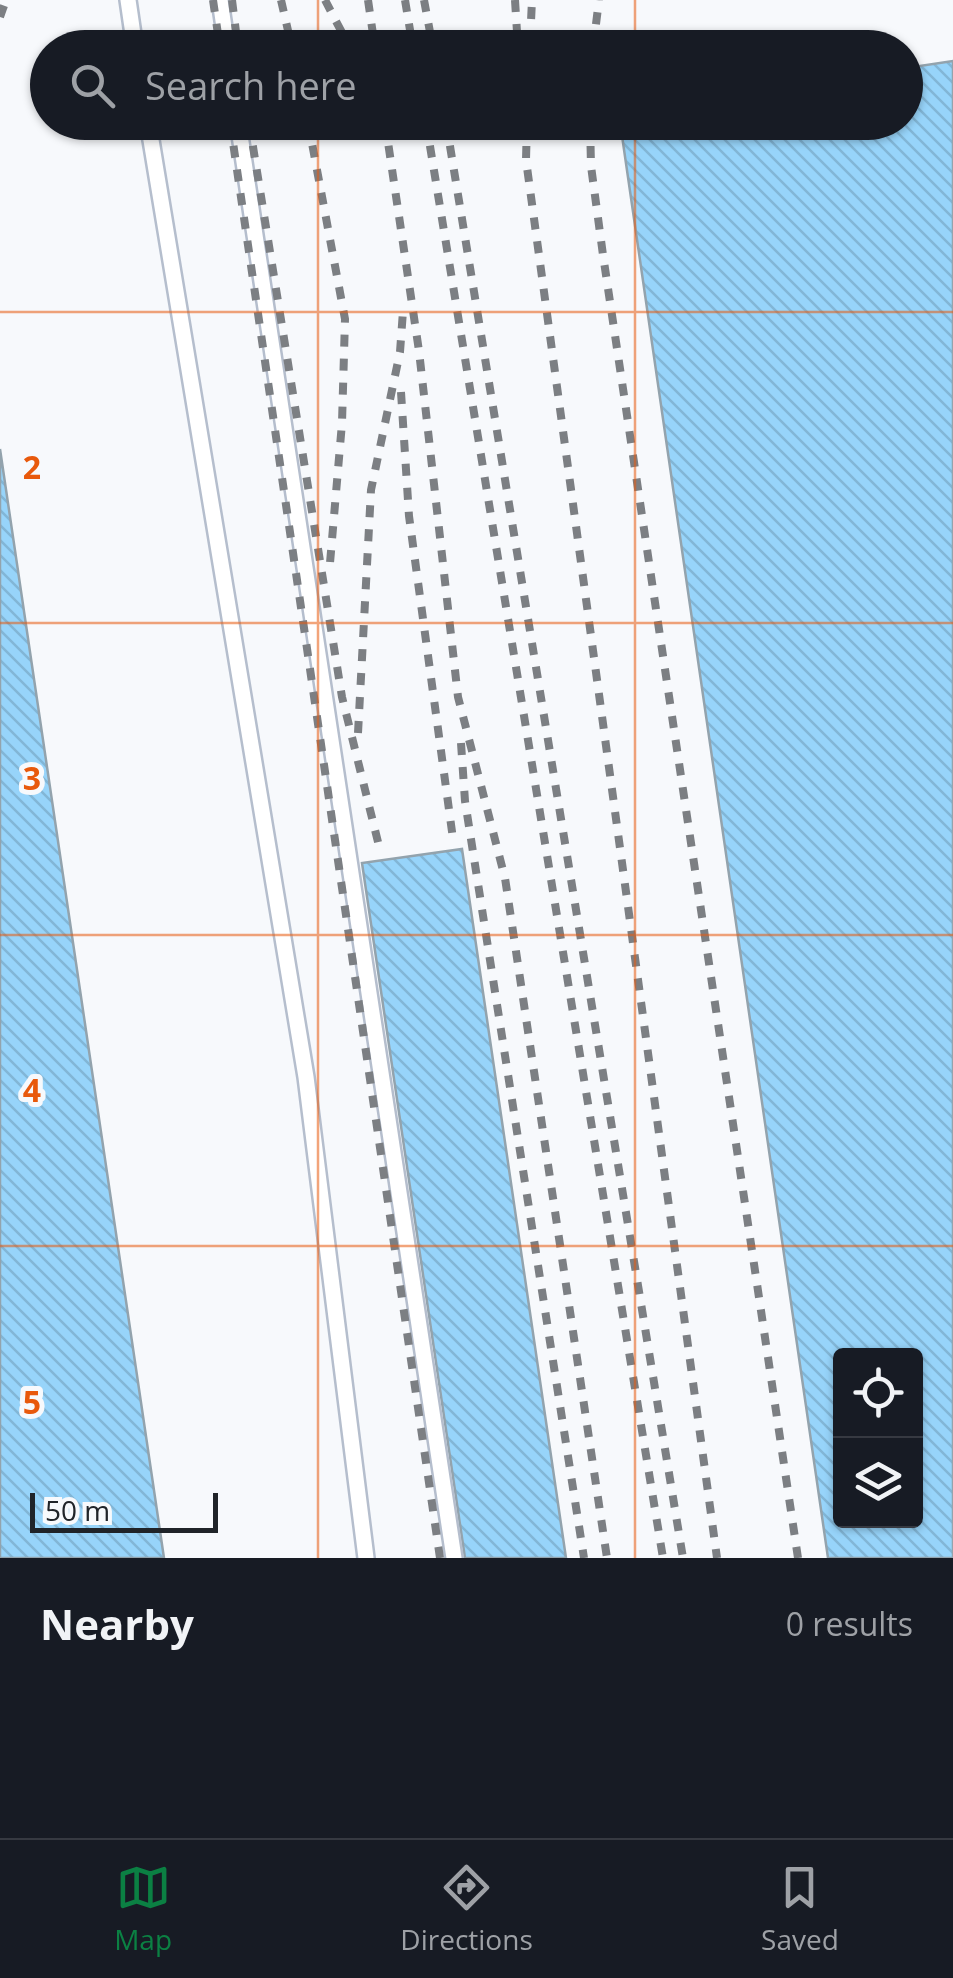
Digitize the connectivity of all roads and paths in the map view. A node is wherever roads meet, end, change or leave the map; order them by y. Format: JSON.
{"nodes":[{"id":1,"x":128,"y":0,"type":"edge"},
{"id":2,"x":220,"y":0,"type":"edge"},
{"id":3,"x":133,"y":30,"type":"edge"},
{"id":4,"x":225,"y":30,"type":"edge"},
{"id":5,"x":151,"y":140,"type":"edge"},
{"id":6,"x":241,"y":140,"type":"edge"},
{"id":7,"x":366,"y":1558,"type":"edge"},
{"id":8,"x":454,"y":1558,"type":"edge"}],
"edges":[{"from":1,"to":3,"type":"lane"},
{"from":2,"to":4,"type":"lane"},
{"from":5,"to":7,"type":"lane"},
{"from":6,"to":8,"type":"lane"}]}
